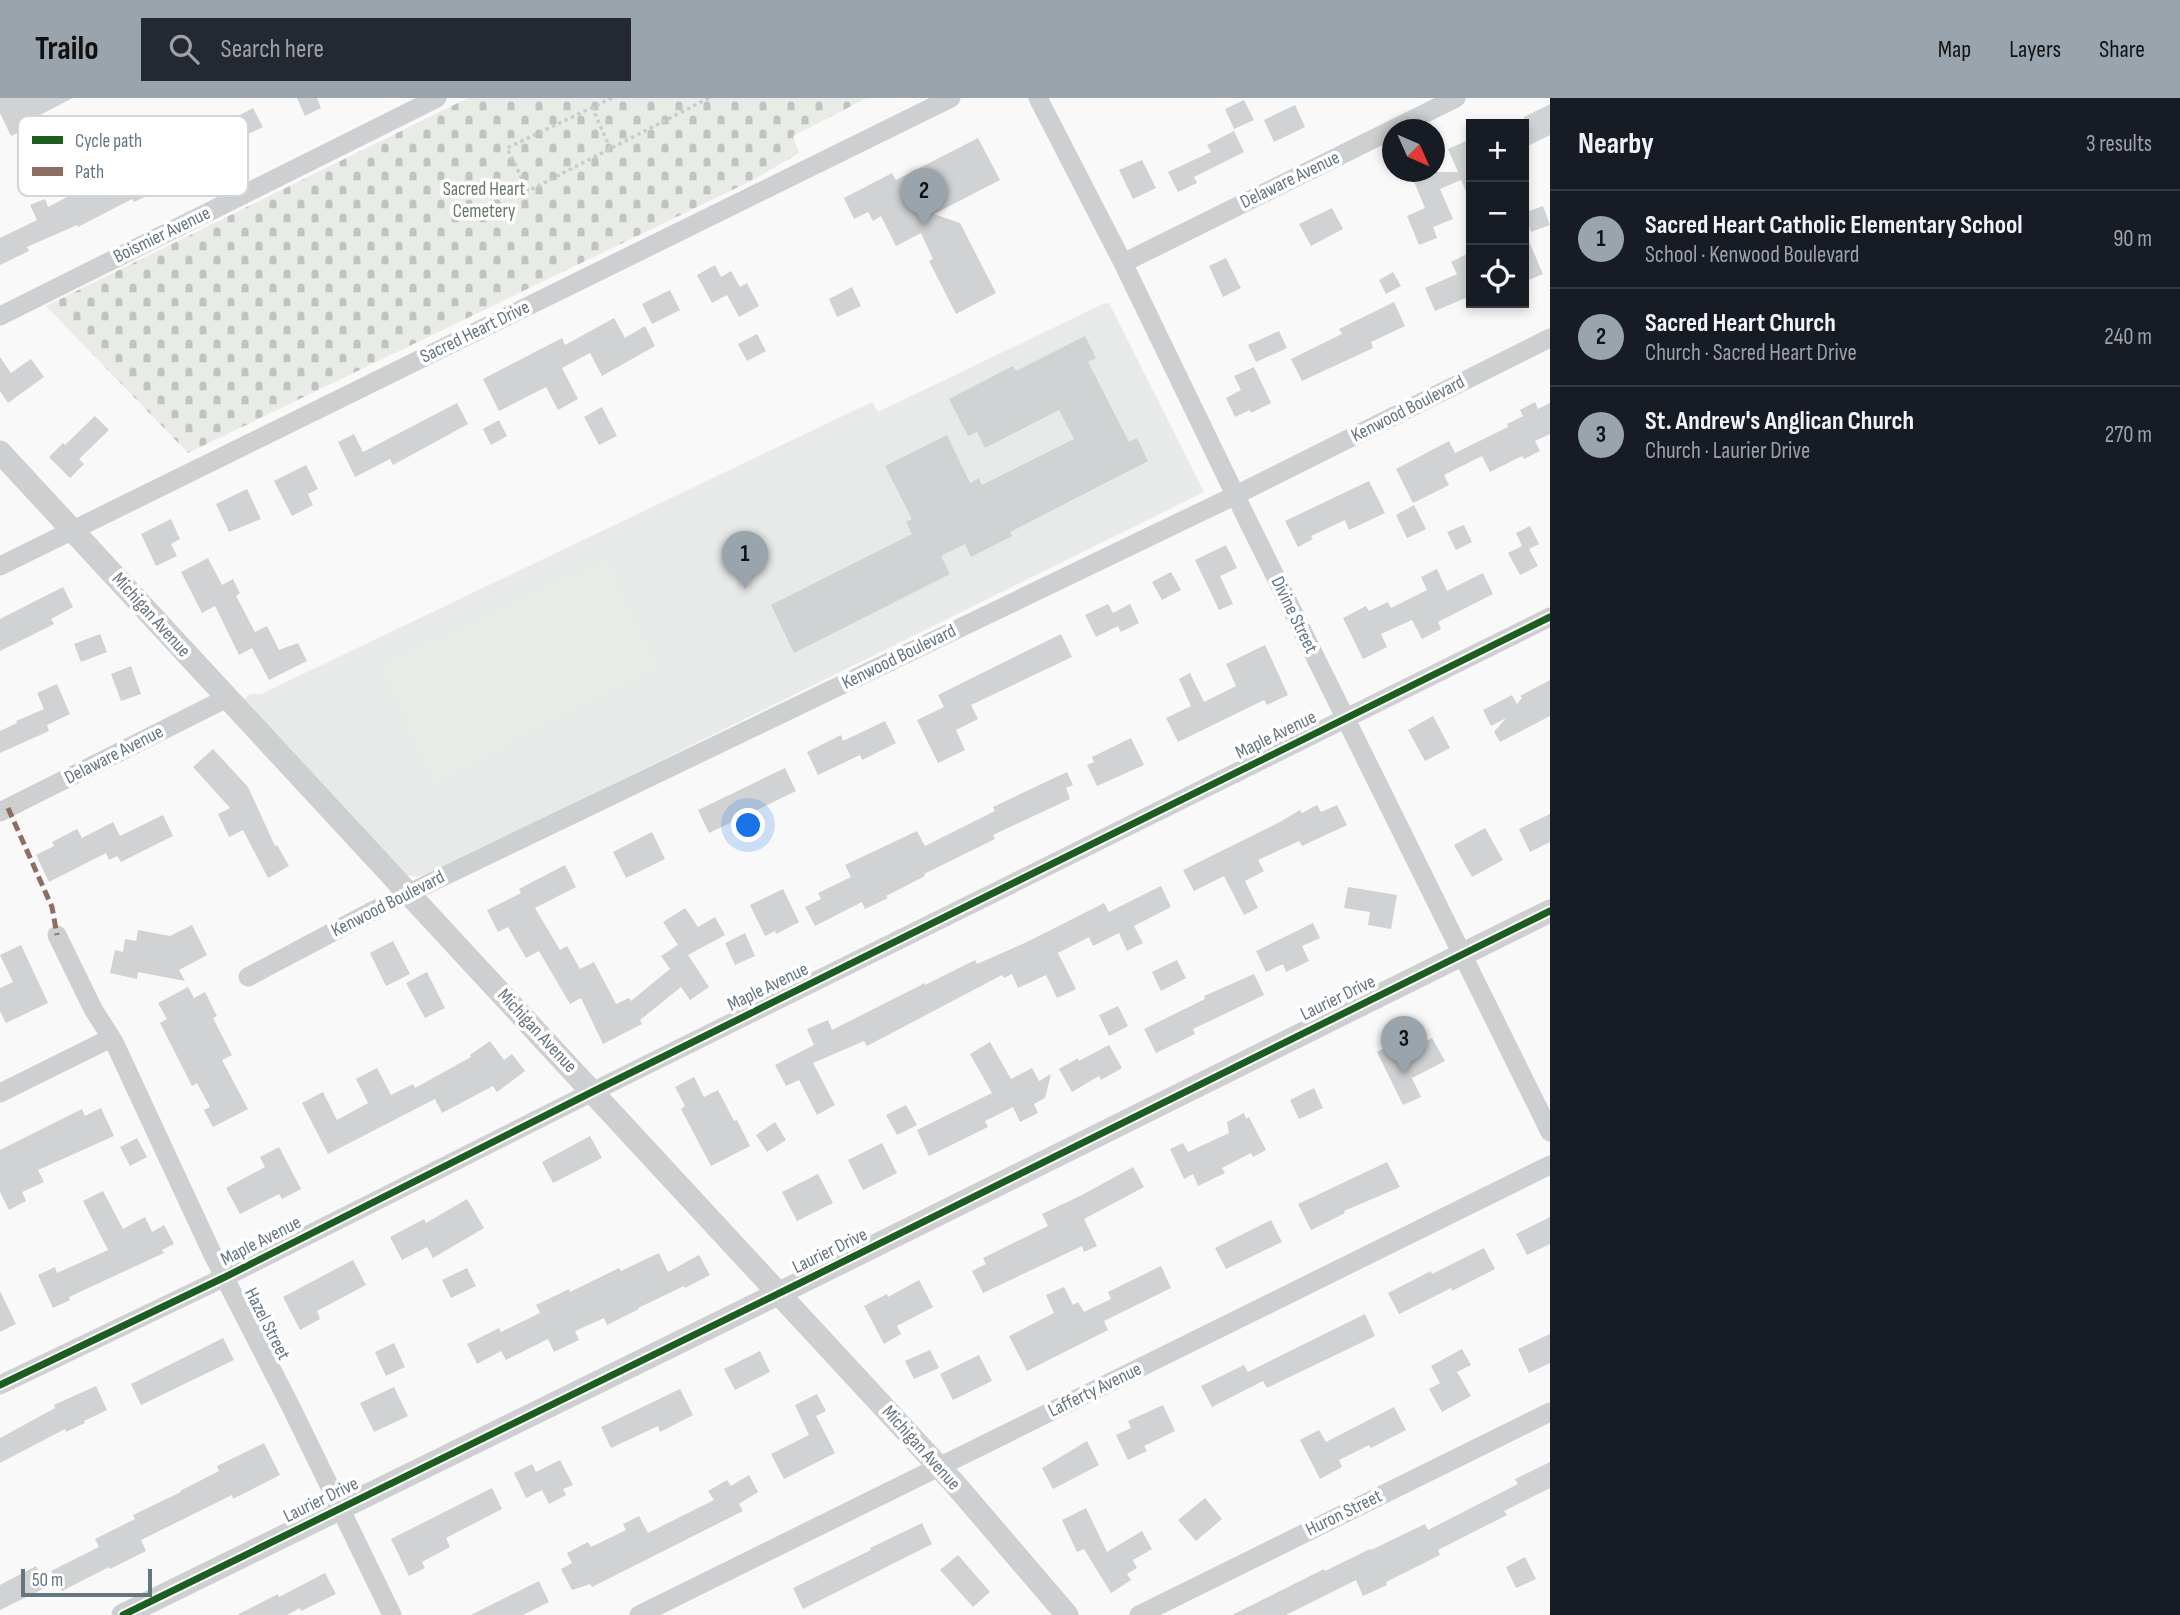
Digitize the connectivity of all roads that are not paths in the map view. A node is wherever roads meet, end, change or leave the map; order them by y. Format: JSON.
{"nodes":[{"id":1,"x":437,"y":98,"type":"edge"},
{"id":2,"x":951,"y":98,"type":"edge"},
{"id":3,"x":1038,"y":98,"type":"edge"},
{"id":4,"x":1456,"y":98,"type":"edge"},
{"id":5,"x":248,"y":192,"type":"edge"},
{"id":6,"x":241,"y":196,"type":"edge"},
{"id":7,"x":1123,"y":263,"type":"junction"},
{"id":8,"x":0,"y":316,"type":"edge"},
{"id":9,"x":1550,"y":338,"type":"edge"},
{"id":10,"x":0,"y":452,"type":"edge"},
{"id":11,"x":1236,"y":495,"type":"junction"},
{"id":12,"x":73,"y":530,"type":"junction"},
{"id":13,"x":0,"y":566,"type":"edge"},
{"id":14,"x":1550,"y":617,"type":"edge"},
{"id":15,"x":227,"y":698,"type":"junction"},
{"id":16,"x":1345,"y":717,"type":"junction"},
{"id":17,"x":0,"y":812,"type":"edge"},
{"id":18,"x":410,"y":893,"type":"junction"},
{"id":19,"x":1550,"y":911,"type":"edge"},
{"id":20,"x":57,"y":935,"type":"dead end"},
{"id":21,"x":1463,"y":954,"type":"junction"},
{"id":22,"x":248,"y":977,"type":"dead end"},
{"id":23,"x":111,"y":1038,"type":"junction"},
{"id":24,"x":592,"y":1092,"type":"junction"},
{"id":25,"x":0,"y":1093,"type":"edge"},
{"id":26,"x":1550,"y":1132,"type":"edge"},
{"id":27,"x":1550,"y":1165,"type":"edge"},
{"id":28,"x":225,"y":1277,"type":"junction"},
{"id":29,"x":779,"y":1293,"type":"junction"},
{"id":30,"x":0,"y":1385,"type":"edge"},
{"id":31,"x":1550,"y":1412,"type":"edge"},
{"id":32,"x":940,"y":1468,"type":"junction"},
{"id":33,"x":339,"y":1508,"type":"junction"},
{"id":34,"x":123,"y":1615,"type":"edge"},
{"id":35,"x":392,"y":1615,"type":"edge"},
{"id":36,"x":639,"y":1615,"type":"edge"},
{"id":37,"x":1067,"y":1615,"type":"edge"},
{"id":38,"x":1139,"y":1615,"type":"edge"}],
"edges":[{"from":1,"to":5,"type":"street","name":"Boismier Avenue"},
{"from":2,"to":12,"type":"street","name":"Sacred Heart Drive"},
{"from":3,"to":7,"type":"street","name":"Divine Street"},
{"from":4,"to":7,"type":"street","name":"Delaware Avenue"},
{"from":6,"to":8,"type":"street","name":"Boismier Avenue"},
{"from":7,"to":11,"type":"street","name":"Divine Street"},
{"from":9,"to":11,"type":"street","name":"Kenwood Boulevard"},
{"from":10,"to":12,"type":"street","name":"Michigan Avenue"},
{"from":11,"to":16,"type":"street","name":"Divine Street"},
{"from":11,"to":18,"type":"street","name":"Kenwood Boulevard"},
{"from":12,"to":13,"type":"street","name":"Sacred Heart Drive"},
{"from":12,"to":15,"type":"street","name":"Michigan Avenue"},
{"from":14,"to":16,"type":"street","name":"Maple Avenue"},
{"from":15,"to":17,"type":"street","name":"Delaware Avenue"},
{"from":15,"to":18,"type":"street","name":"Michigan Avenue"},
{"from":16,"to":21,"type":"street","name":"Divine Street"},
{"from":16,"to":24,"type":"street","name":"Maple Avenue"},
{"from":18,"to":22,"type":"street","name":"Kenwood Boulevard"},
{"from":18,"to":24,"type":"street","name":"Michigan Avenue"},
{"from":19,"to":21,"type":"street","name":"Laurier Drive"},
{"from":20,"to":23,"type":"street","name":"Hazel Street"},
{"from":21,"to":26,"type":"street","name":"Divine Street"},
{"from":21,"to":29,"type":"street","name":"Laurier Drive"},
{"from":23,"to":25,"type":"street"},
{"from":23,"to":28,"type":"street","name":"Hazel Street"},
{"from":24,"to":28,"type":"street","name":"Maple Avenue"},
{"from":24,"to":29,"type":"street","name":"Michigan Avenue"},
{"from":27,"to":32,"type":"street","name":"Lafferty Avenue"},
{"from":28,"to":30,"type":"street","name":"Maple Avenue"},
{"from":28,"to":33,"type":"street","name":"Hazel Street"},
{"from":29,"to":32,"type":"street","name":"Michigan Avenue"},
{"from":29,"to":33,"type":"street","name":"Laurier Drive"},
{"from":31,"to":38,"type":"street","name":"Huron Street"},
{"from":32,"to":36,"type":"street","name":"Lafferty Avenue"},
{"from":32,"to":37,"type":"street","name":"Michigan Avenue"},
{"from":33,"to":34,"type":"street","name":"Laurier Drive"},
{"from":33,"to":35,"type":"street","name":"Hazel Street"}]}
